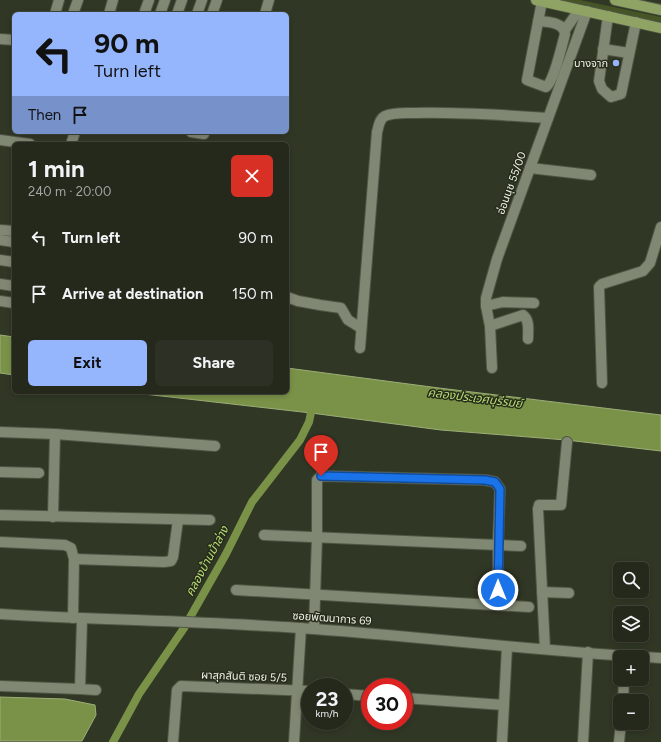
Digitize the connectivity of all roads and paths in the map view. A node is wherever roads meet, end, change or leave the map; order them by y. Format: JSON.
{"nodes":[{"id":1,"x":59,"y":0,"type":"edge"},
{"id":2,"x":78,"y":0,"type":"edge"},
{"id":3,"x":113,"y":0,"type":"edge"},
{"id":4,"x":149,"y":0,"type":"edge"},
{"id":5,"x":165,"y":0,"type":"edge"},
{"id":6,"x":182,"y":0,"type":"edge"},
{"id":7,"x":202,"y":0,"type":"edge"},
{"id":8,"x":217,"y":0,"type":"edge"},
{"id":9,"x":269,"y":0,"type":"edge"},
{"id":10,"x":615,"y":0,"type":"edge"},
{"id":11,"x":539,"y":1,"type":"edge"},
{"id":12,"x":661,"y":10,"type":"edge"},
{"id":13,"x":583,"y":11,"type":"junction"},
{"id":14,"x":56,"y":12,"type":"edge"},
{"id":15,"x":74,"y":12,"type":"edge"},
{"id":16,"x":110,"y":12,"type":"edge"},
{"id":17,"x":145,"y":12,"type":"edge"},
{"id":18,"x":161,"y":12,"type":"edge"},
{"id":19,"x":178,"y":12,"type":"edge"},
{"id":20,"x":198,"y":12,"type":"edge"},
{"id":21,"x":213,"y":12,"type":"edge"},
{"id":22,"x":266,"y":12,"type":"edge"},
{"id":23,"x":608,"y":16,"type":"junction"},
{"id":24,"x":538,"y":20,"type":"junction"},
{"id":25,"x":636,"y":22,"type":"junction"},
{"id":26,"x":661,"y":28,"type":"edge"},
{"id":27,"x":565,"y":30,"type":"junction"},
{"id":28,"x":0,"y":39,"type":"edge"},
{"id":29,"x":12,"y":40,"type":"edge"},
{"id":30,"x":603,"y":48,"type":"junction"},
{"id":31,"x":629,"y":53,"type":"junction"},
{"id":32,"x":548,"y":118,"type":"junction"},
{"id":33,"x":0,"y":140,"type":"edge"},
{"id":34,"x":15,"y":142,"type":"edge"},
{"id":35,"x":530,"y":168,"type":"junction"},
{"id":36,"x":591,"y":175,"type":"dead end"},
{"id":37,"x":661,"y":227,"type":"edge"},
{"id":38,"x":0,"y":230,"type":"edge"},
{"id":39,"x":12,"y":231,"type":"edge"},
{"id":40,"x":0,"y":240,"type":"edge"},
{"id":41,"x":12,"y":242,"type":"edge"},
{"id":42,"x":0,"y":260,"type":"edge"},
{"id":43,"x":12,"y":262,"type":"edge"},
{"id":44,"x":0,"y":284,"type":"edge"},
{"id":45,"x":12,"y":286,"type":"edge"},
{"id":46,"x":289,"y":298,"type":"edge"},
{"id":47,"x":0,"y":301,"type":"edge"},
{"id":48,"x":12,"y":303,"type":"edge"},
{"id":49,"x":534,"y":303,"type":"dead end"},
{"id":50,"x":486,"y":306,"type":"junction"},
{"id":51,"x":490,"y":326,"type":"junction"},
{"id":52,"x":361,"y":328,"type":"junction"},
{"id":53,"x":528,"y":339,"type":"dead end"},
{"id":54,"x":360,"y":348,"type":"dead end"},
{"id":55,"x":492,"y":368,"type":"dead end"},
{"id":56,"x":602,"y":384,"type":"dead end"},
{"id":57,"x":0,"y":432,"type":"edge"},
{"id":58,"x":55,"y":434,"type":"junction"},
{"id":59,"x":567,"y":442,"type":"dead end"},
{"id":60,"x":215,"y":446,"type":"dead end"},
{"id":61,"x":0,"y":472,"type":"edge"},
{"id":62,"x":39,"y":473,"type":"dead end"},
{"id":63,"x":0,"y":515,"type":"edge"},
{"id":64,"x":53,"y":517,"type":"junction"},
{"id":65,"x":178,"y":520,"type":"junction"},
{"id":66,"x":210,"y":520,"type":"dead end"},
{"id":67,"x":264,"y":535,"type":"dead end"},
{"id":68,"x":317,"y":537,"type":"junction"},
{"id":69,"x":0,"y":542,"type":"edge"},
{"id":70,"x":498,"y":545,"type":"junction"},
{"id":71,"x":521,"y":546,"type":"dead end"},
{"id":72,"x":74,"y":558,"type":"junction"},
{"id":73,"x":236,"y":590,"type":"dead end"},
{"id":74,"x":542,"y":592,"type":"junction"},
{"id":75,"x":569,"y":593,"type":"dead end"},
{"id":76,"x":314,"y":594,"type":"junction"},
{"id":77,"x":498,"y":605,"type":"junction"},
{"id":78,"x":529,"y":607,"type":"dead end"},
{"id":79,"x":0,"y":614,"type":"edge"},
{"id":80,"x":77,"y":618,"type":"junction"},
{"id":81,"x":301,"y":628,"type":"junction"},
{"id":82,"x":314,"y":629,"type":"junction"},
{"id":83,"x":507,"y":647,"type":"junction"},
{"id":84,"x":545,"y":649,"type":"junction"},
{"id":85,"x":588,"y":652,"type":"junction"},
{"id":86,"x":613,"y":655,"type":"edge"},
{"id":87,"x":649,"y":658,"type":"edge"},
{"id":88,"x":661,"y":658,"type":"edge"},
{"id":89,"x":0,"y":686,"type":"edge"},
{"id":90,"x":80,"y":689,"type":"junction"},
{"id":91,"x":96,"y":690,"type":"dead end"},
{"id":92,"x":297,"y":690,"type":"junction"},
{"id":93,"x":301,"y":690,"type":"edge"},
{"id":94,"x":413,"y":699,"type":"edge"},
{"id":95,"x":504,"y":705,"type":"junction"},
{"id":96,"x":621,"y":730,"type":"edge"},
{"id":97,"x":172,"y":742,"type":"edge"},
{"id":98,"x":294,"y":742,"type":"edge"},
{"id":99,"x":502,"y":742,"type":"edge"},
{"id":100,"x":583,"y":742,"type":"edge"},
{"id":101,"x":620,"y":742,"type":"edge"}],
"edges":[{"from":1,"to":14,"type":"street"},
{"from":2,"to":15,"type":"street"},
{"from":3,"to":16,"type":"street"},
{"from":4,"to":17,"type":"street"},
{"from":5,"to":18,"type":"street"},
{"from":6,"to":19,"type":"street"},
{"from":7,"to":20,"type":"street"},
{"from":8,"to":21,"type":"street"},
{"from":9,"to":22,"type":"street"},
{"from":10,"to":12,"type":"main road"},
{"from":11,"to":13,"type":"main road"},
{"from":11,"to":24,"type":"street"},
{"from":13,"to":23,"type":"main road"},
{"from":13,"to":27,"type":"street"},
{"from":13,"to":32,"type":"street","name":"อ่อนนุช 55/00"},
{"from":23,"to":25,"type":"main road"},
{"from":23,"to":30,"type":"street"},
{"from":24,"to":27,"type":"street"},
{"from":24,"to":27,"type":"street"},
{"from":25,"to":26,"type":"main road"},
{"from":25,"to":31,"type":"street"},
{"from":28,"to":29,"type":"street"},
{"from":30,"to":31,"type":"street"},
{"from":30,"to":31,"type":"street"},
{"from":32,"to":35,"type":"street","name":"อ่อนนุช 55/00"},
{"from":32,"to":52,"type":"street"},
{"from":33,"to":34,"type":"street"},
{"from":35,"to":36,"type":"street"},
{"from":35,"to":50,"type":"street","name":"อ่อนนุช 55/00"},
{"from":37,"to":56,"type":"street"},
{"from":38,"to":39,"type":"street"},
{"from":40,"to":41,"type":"street"},
{"from":42,"to":43,"type":"street"},
{"from":44,"to":45,"type":"street"},
{"from":46,"to":52,"type":"street"},
{"from":47,"to":48,"type":"street"},
{"from":49,"to":50,"type":"street"},
{"from":50,"to":51,"type":"street","name":"อ่อนนุช 55/00"},
{"from":51,"to":53,"type":"street"},
{"from":51,"to":55,"type":"street","name":"อ่อนนุช 55/00"},
{"from":52,"to":54,"type":"street"},
{"from":57,"to":58,"type":"street"},
{"from":58,"to":60,"type":"street"},
{"from":58,"to":64,"type":"street"},
{"from":59,"to":74,"type":"street"},
{"from":61,"to":62,"type":"street"},
{"from":63,"to":64,"type":"street"},
{"from":64,"to":65,"type":"street"},
{"from":65,"to":66,"type":"street"},
{"from":65,"to":72,"type":"street"},
{"from":67,"to":68,"type":"street"},
{"from":68,"to":70,"type":"street"},
{"from":68,"to":70,"type":"street"},
{"from":68,"to":76,"type":"street"},
{"from":69,"to":72,"type":"street"},
{"from":70,"to":71,"type":"street"},
{"from":70,"to":77,"type":"street"},
{"from":72,"to":80,"type":"street"},
{"from":73,"to":76,"type":"street"},
{"from":74,"to":75,"type":"street"},
{"from":74,"to":84,"type":"street"},
{"from":76,"to":77,"type":"street"},
{"from":76,"to":82,"type":"street"},
{"from":77,"to":78,"type":"street"},
{"from":79,"to":80,"type":"street","name":"ซอยพัฒนาการ 69"},
{"from":80,"to":81,"type":"street","name":"ซอยพัฒนาการ 69"},
{"from":80,"to":90,"type":"street"},
{"from":81,"to":82,"type":"street","name":"ซอยพัฒนาการ 69"},
{"from":81,"to":92,"type":"street"},
{"from":82,"to":83,"type":"street","name":"ซอยพัฒนาการ 69"},
{"from":83,"to":84,"type":"street","name":"ซอยพัฒนาการ 69"},
{"from":83,"to":95,"type":"street"},
{"from":84,"to":85,"type":"street","name":"ซอยพัฒนาการ 69"},
{"from":85,"to":86,"type":"street","name":"ซอยพัฒนาการ 69"},
{"from":85,"to":100,"type":"street"},
{"from":87,"to":88,"type":"street","name":"ซอยพัฒนาการ 69"},
{"from":89,"to":90,"type":"street"},
{"from":90,"to":91,"type":"street"},
{"from":92,"to":93,"type":"street","name":"ผาสุกสันติ ซอย 5/5"},
{"from":92,"to":97,"type":"street","name":"ผาสุกสันติ ซอย 5/5"},
{"from":92,"to":98,"type":"street"},
{"from":94,"to":95,"type":"street"},
{"from":95,"to":99,"type":"street"},
{"from":96,"to":101,"type":"street"}]}
